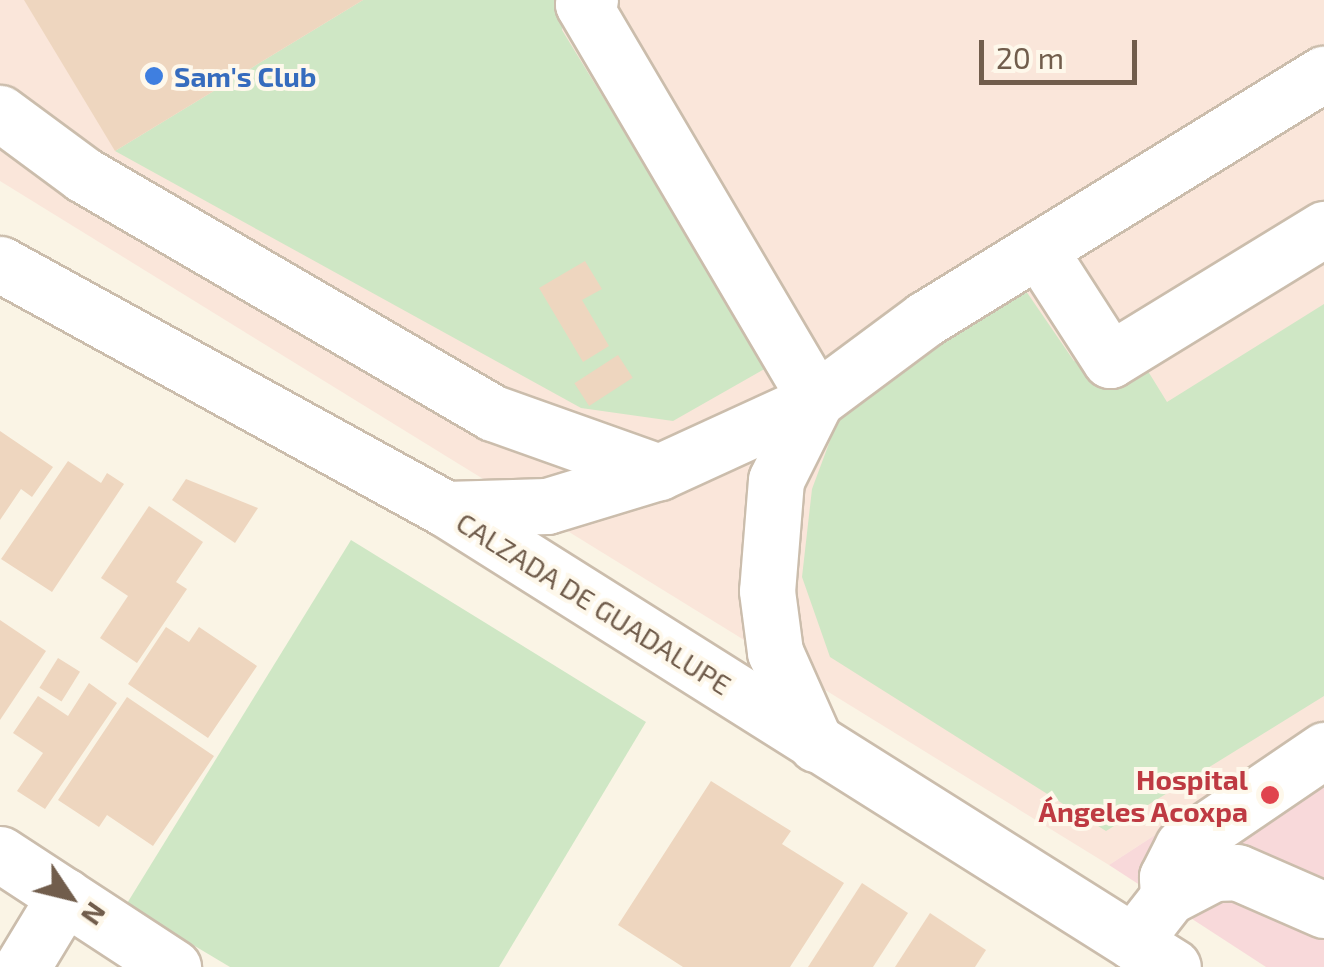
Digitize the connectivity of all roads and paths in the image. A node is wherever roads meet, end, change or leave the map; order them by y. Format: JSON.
{"nodes":[{"id":1,"x":590,"y":0,"type":"edge"},
{"id":2,"x":1324,"y":74,"type":"edge"},
{"id":3,"x":0,"y":114,"type":"edge"},
{"id":4,"x":1324,"y":229,"type":"edge"},
{"id":5,"x":1039,"y":250,"type":"junction"},
{"id":6,"x":0,"y":264,"type":"edge"},
{"id":7,"x":816,"y":400,"type":"junction"},
{"id":8,"x":659,"y":472,"type":"junction"},
{"id":9,"x":446,"y":509,"type":"junction"},
{"id":10,"x":816,"y":744,"type":"junction"},
{"id":11,"x":1324,"y":750,"type":"edge"},
{"id":12,"x":0,"y":854,"type":"edge"},
{"id":13,"x":66,"y":896,"type":"junction"},
{"id":14,"x":1168,"y":896,"type":"junction"},
{"id":15,"x":1324,"y":910,"type":"edge"},
{"id":16,"x":1153,"y":954,"type":"edge"},
{"id":17,"x":22,"y":967,"type":"edge"},
{"id":18,"x":173,"y":967,"type":"edge"}],
"edges":[{"from":1,"to":7,"type":"street"},
{"from":2,"to":5,"type":"street"},
{"from":3,"to":8,"type":"street"},
{"from":4,"to":5,"type":"street"},
{"from":5,"to":7,"type":"street"},
{"from":6,"to":9,"type":"street","name":"CALZADA DE GUADALUPE"},
{"from":7,"to":8,"type":"street"},
{"from":7,"to":10,"type":"street"},
{"from":8,"to":9,"type":"street"},
{"from":9,"to":10,"type":"street","name":"CALZADA DE GUADALUPE"},
{"from":10,"to":16,"type":"street","name":"CALZADA DE GUADALUPE"},
{"from":11,"to":14,"type":"street"},
{"from":12,"to":13,"type":"street"},
{"from":13,"to":17,"type":"street"},
{"from":13,"to":18,"type":"street"},
{"from":14,"to":15,"type":"street"},
{"from":14,"to":16,"type":"street"}]}
